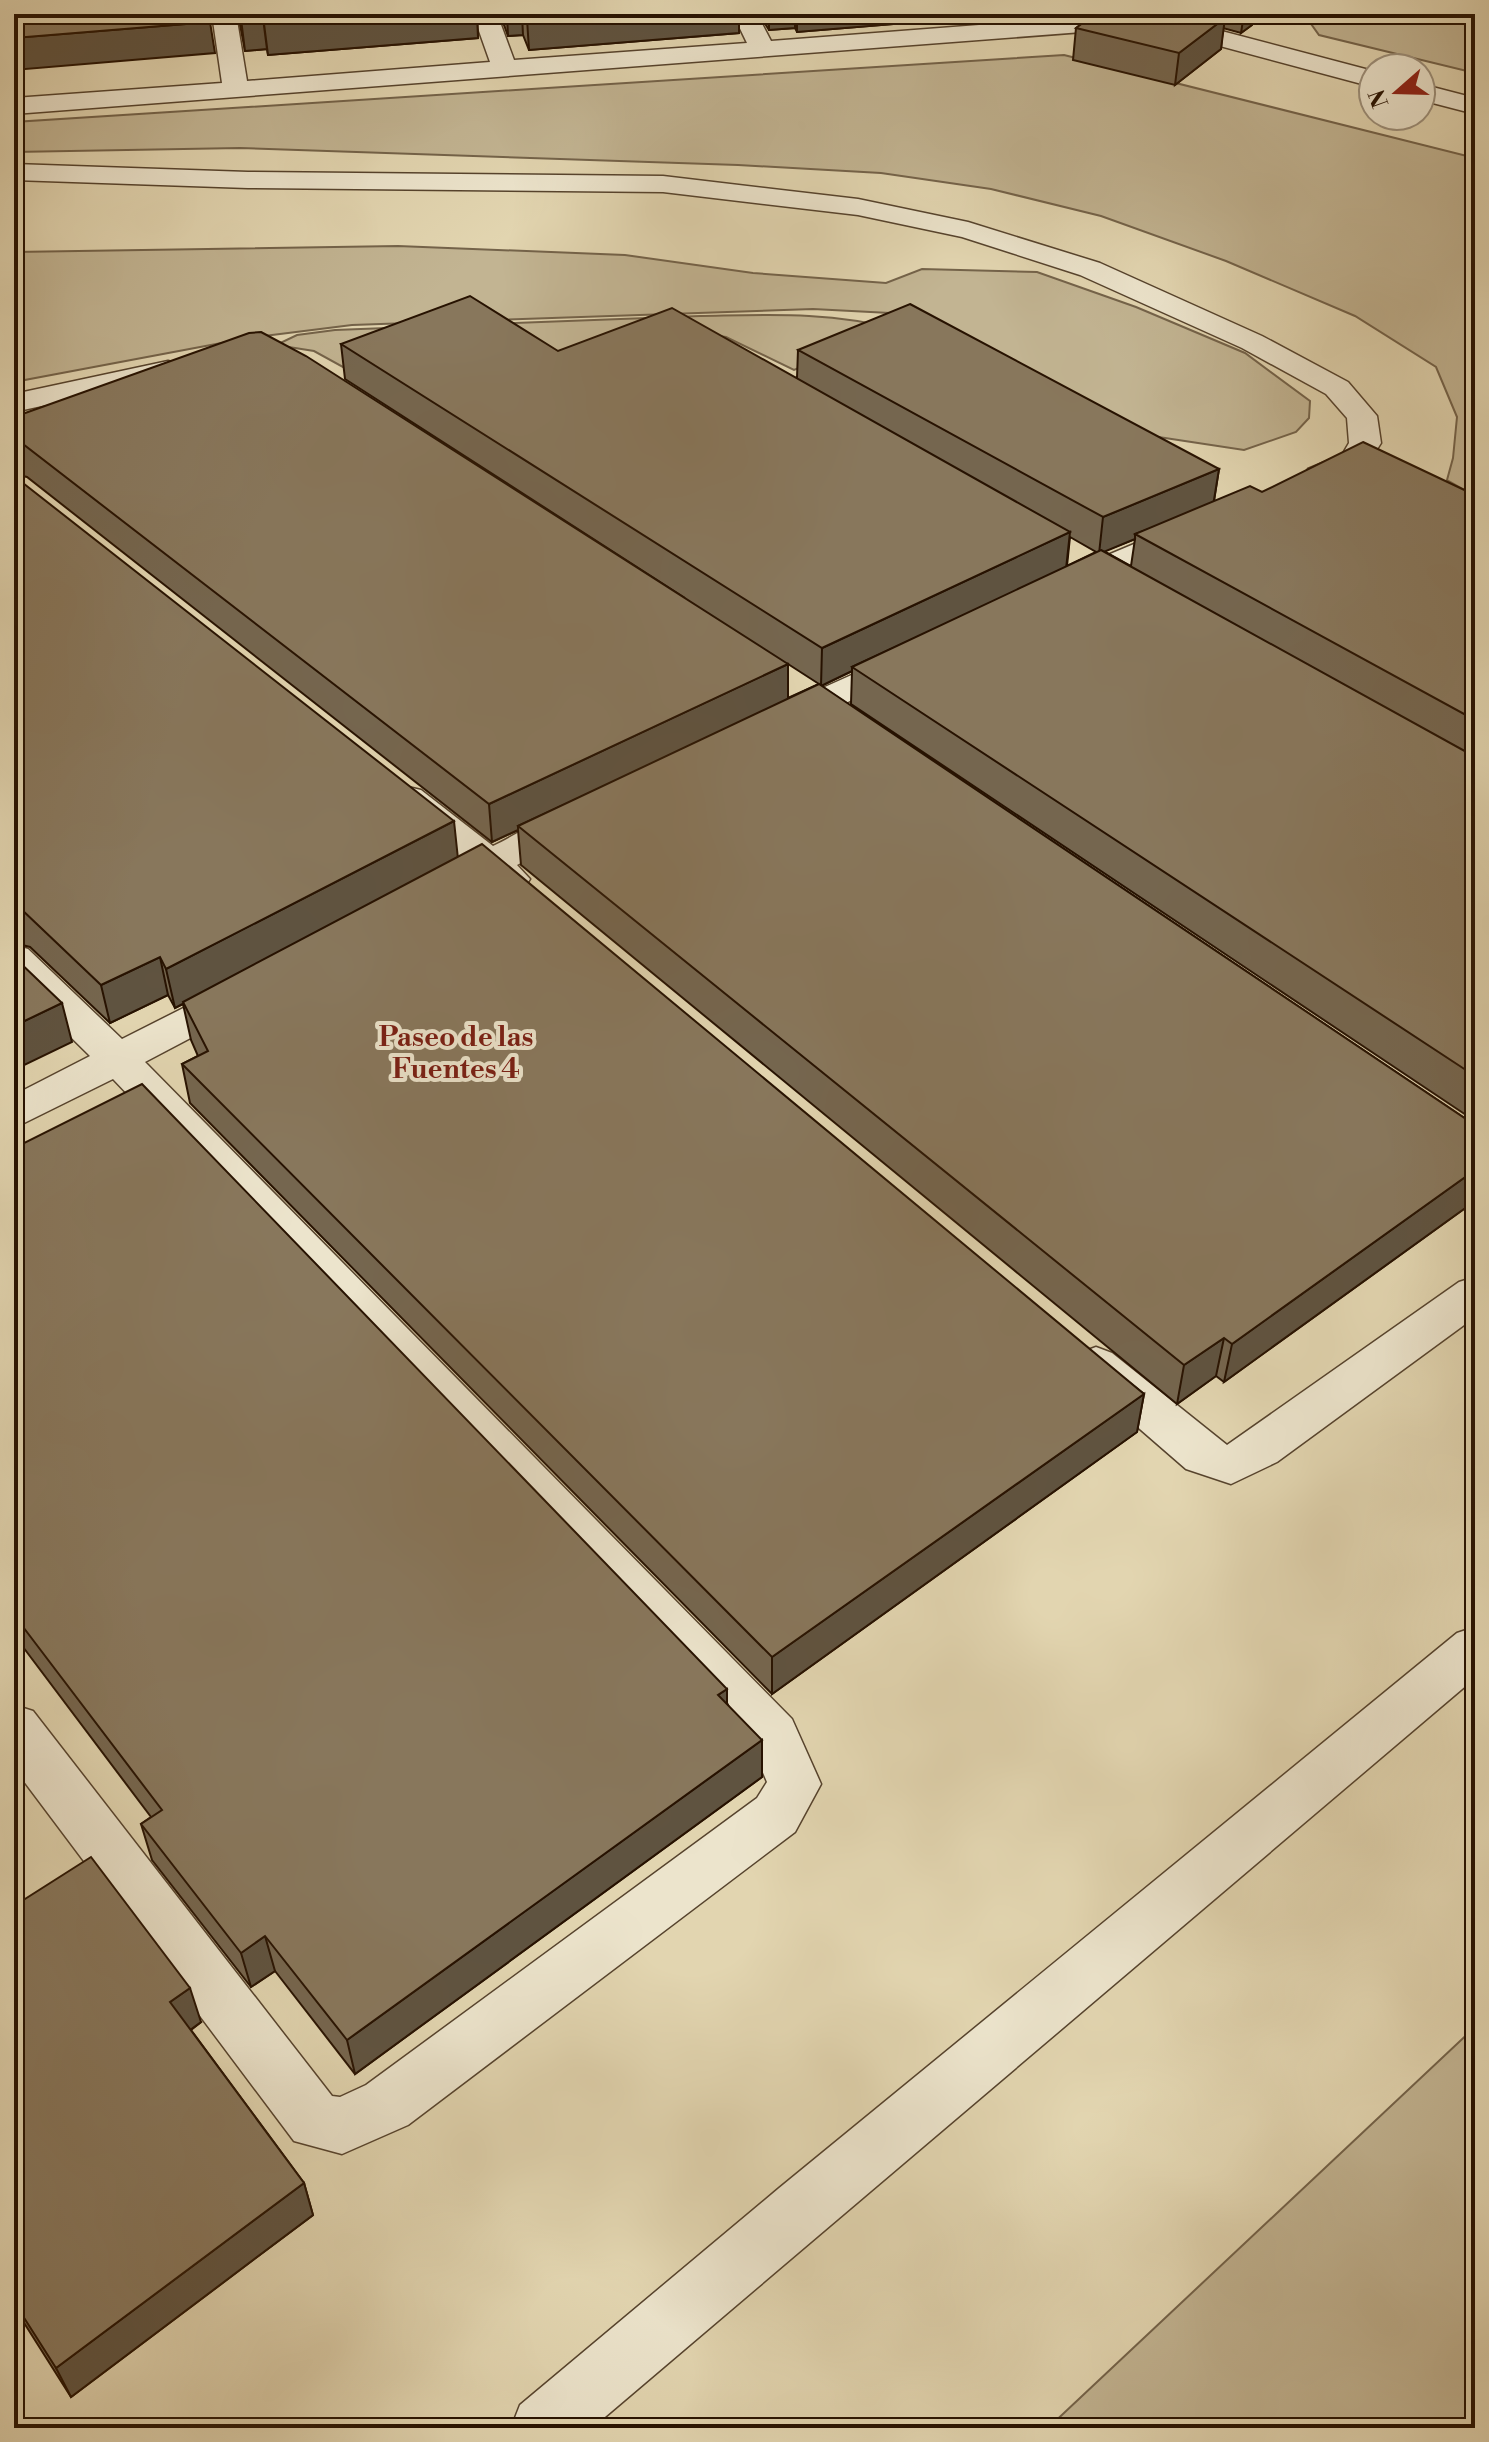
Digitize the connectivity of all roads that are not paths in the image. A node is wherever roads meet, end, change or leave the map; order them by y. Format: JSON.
{"nodes":[{"id":1,"x":224,"y":14,"type":"edge"},
{"id":2,"x":485,"y":14,"type":"edge"},
{"id":3,"x":745,"y":14,"type":"edge"},
{"id":4,"x":1218,"y":14,"type":"edge"},
{"id":5,"x":1147,"y":20,"type":"junction"},
{"id":6,"x":1006,"y":22,"type":"edge"},
{"id":7,"x":764,"y":51,"type":"junction"},
{"id":8,"x":505,"y":70,"type":"junction"},
{"id":9,"x":1357,"y":75,"type":"edge"},
{"id":10,"x":236,"y":89,"type":"junction"},
{"id":11,"x":1437,"y":96,"type":"edge"},
{"id":12,"x":14,"y":106,"type":"edge"},
{"id":13,"x":1475,"y":106,"type":"edge"},
{"id":14,"x":14,"y":172,"type":"edge"},
{"id":15,"x":190,"y":366,"type":"edge"},
{"id":16,"x":14,"y":403,"type":"edge"},
{"id":17,"x":1284,"y":491,"type":"edge"},
{"id":18,"x":1214,"y":521,"type":"edge"},
{"id":19,"x":1087,"y":561,"type":"junction"},
{"id":20,"x":1143,"y":592,"type":"edge"},
{"id":21,"x":1030,"y":602,"type":"edge"},
{"id":22,"x":931,"y":649,"type":"edge"},
{"id":23,"x":747,"y":737,"type":"edge"},
{"id":24,"x":379,"y":775,"type":"edge"},
{"id":25,"x":604,"y":806,"type":"edge"},
{"id":26,"x":489,"y":862,"type":"junction"},
{"id":27,"x":421,"y":898,"type":"edge"},
{"id":28,"x":539,"y":902,"type":"edge"},
{"id":29,"x":14,"y":958,"type":"edge"},
{"id":30,"x":270,"y":979,"type":"edge"},
{"id":31,"x":119,"y":1060,"type":"junction"},
{"id":32,"x":14,"y":1113,"type":"edge"},
{"id":33,"x":1475,"y":1294,"type":"edge"},
{"id":34,"x":1067,"y":1341,"type":"edge"},
{"id":35,"x":1475,"y":1648,"type":"edge"},
{"id":36,"x":14,"y":1727,"type":"edge"},
{"id":37,"x":543,"y":2428,"type":"edge"}],
"edges":[{"from":1,"to":10,"type":"street"},
{"from":2,"to":8,"type":"street"},
{"from":3,"to":7,"type":"street"},
{"from":4,"to":5,"type":"street"},
{"from":5,"to":6,"type":"street"},
{"from":5,"to":9,"type":"street"},
{"from":6,"to":7,"type":"street"},
{"from":7,"to":8,"type":"street"},
{"from":8,"to":10,"type":"street"},
{"from":10,"to":12,"type":"street"},
{"from":11,"to":13,"type":"street"},
{"from":14,"to":17,"type":"street"},
{"from":15,"to":16,"type":"street"},
{"from":18,"to":19,"type":"street"},
{"from":19,"to":20,"type":"street"},
{"from":19,"to":21,"type":"street"},
{"from":22,"to":23,"type":"street"},
{"from":24,"to":26,"type":"street"},
{"from":25,"to":26,"type":"street"},
{"from":26,"to":27,"type":"street"},
{"from":26,"to":28,"type":"street"},
{"from":29,"to":31,"type":"street"},
{"from":30,"to":31,"type":"street"},
{"from":31,"to":32,"type":"street"},
{"from":31,"to":36,"type":"street"},
{"from":33,"to":34,"type":"street"},
{"from":35,"to":37,"type":"street"}]}
